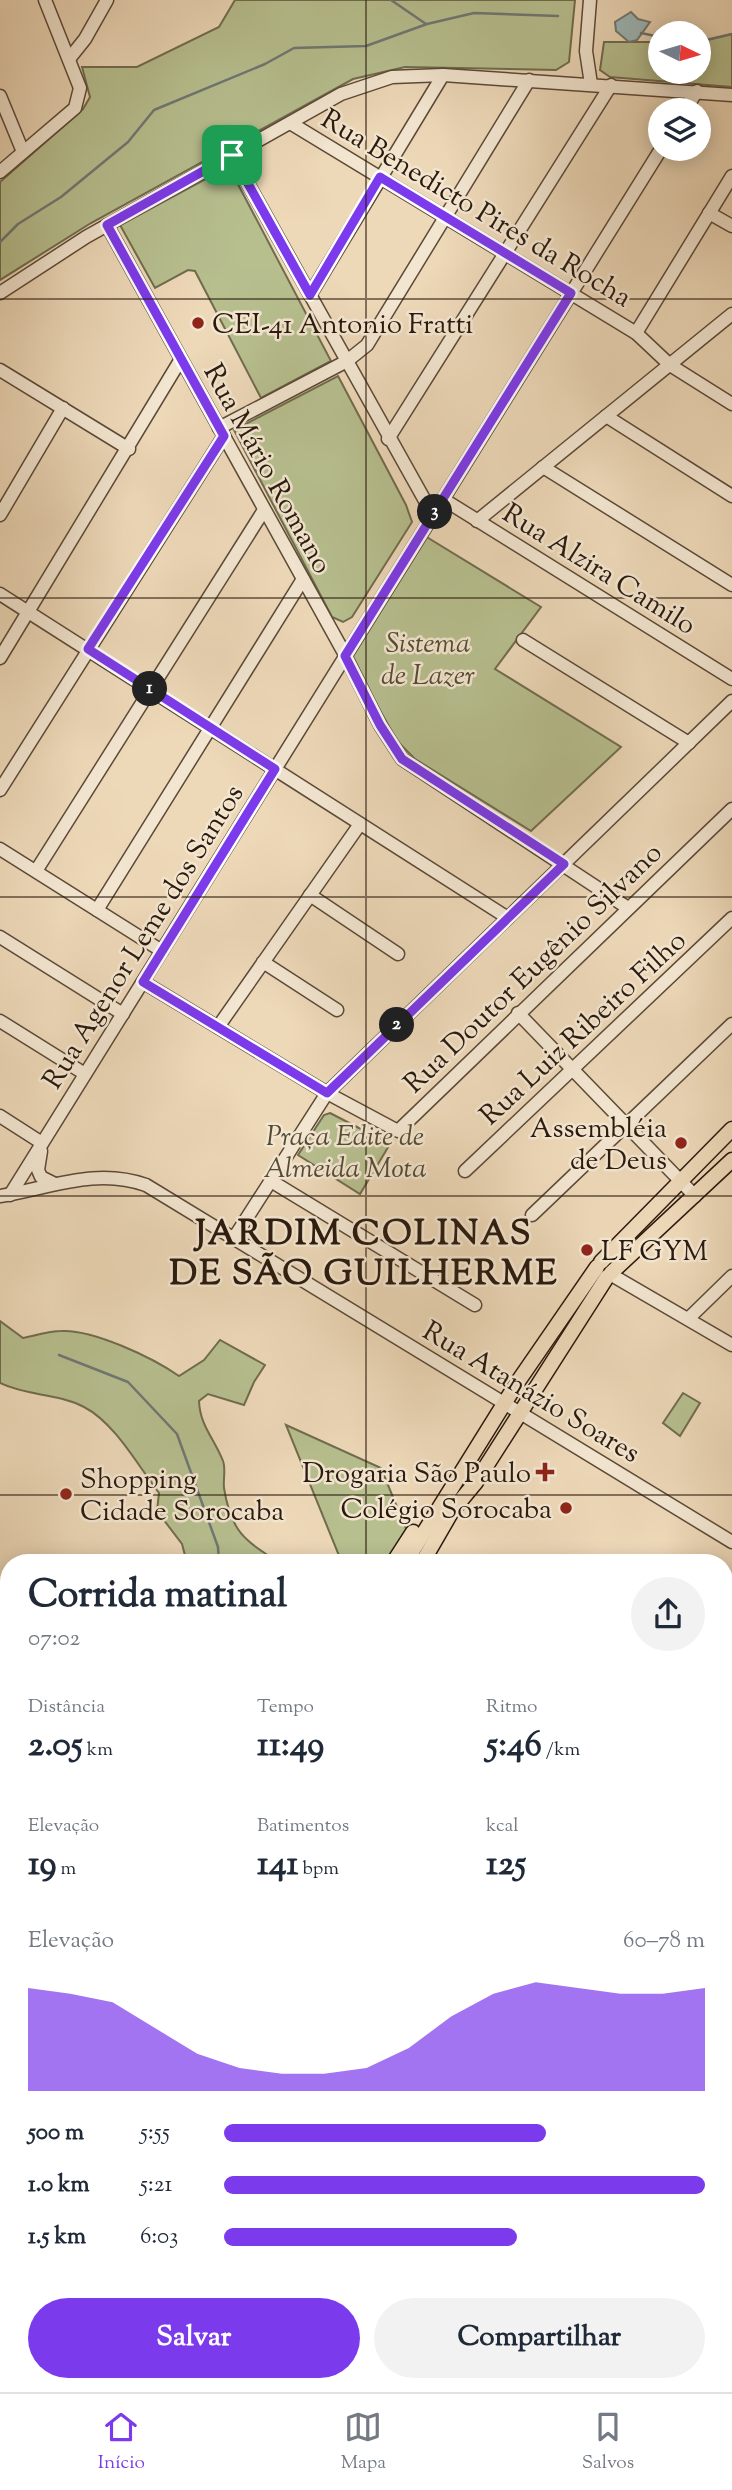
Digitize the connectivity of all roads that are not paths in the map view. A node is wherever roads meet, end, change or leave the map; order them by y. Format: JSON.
{"nodes":[{"id":1,"x":45,"y":0,"type":"edge"},
{"id":2,"x":107,"y":0,"type":"edge"},
{"id":3,"x":590,"y":0,"type":"edge"},
{"id":4,"x":85,"y":39,"type":"junction"},
{"id":5,"x":62,"y":42,"type":"junction"},
{"id":6,"x":69,"y":59,"type":"junction"},
{"id":7,"x":443,"y":75,"type":"junction"},
{"id":8,"x":528,"y":80,"type":"junction"},
{"id":9,"x":591,"y":84,"type":"junction"},
{"id":10,"x":611,"y":85,"type":"junction"},
{"id":11,"x":697,"y":91,"type":"junction"},
{"id":12,"x":732,"y":94,"type":"edge"},
{"id":13,"x":0,"y":96,"type":"edge"},
{"id":14,"x":693,"y":98,"type":"edge"},
{"id":15,"x":292,"y":124,"type":"junction"},
{"id":16,"x":23,"y":152,"type":"junction"},
{"id":17,"x":232,"y":155,"type":"junction"},
{"id":18,"x":654,"y":161,"type":"edge"},
{"id":19,"x":0,"y":172,"type":"edge"},
{"id":20,"x":732,"y":176,"type":"edge"},
{"id":21,"x":380,"y":177,"type":"junction"},
{"id":22,"x":709,"y":213,"type":"junction"},
{"id":23,"x":444,"y":216,"type":"junction"},
{"id":24,"x":107,"y":225,"type":"junction"},
{"id":25,"x":732,"y":226,"type":"edge"},
{"id":26,"x":506,"y":254,"type":"junction"},
{"id":27,"x":0,"y":293,"type":"edge"},
{"id":28,"x":571,"y":293,"type":"junction"},
{"id":29,"x":310,"y":295,"type":"junction"},
{"id":30,"x":732,"y":314,"type":"edge"},
{"id":31,"x":636,"y":333,"type":"junction"},
{"id":32,"x":181,"y":359,"type":"junction"},
{"id":33,"x":347,"y":361,"type":"junction"},
{"id":34,"x":670,"y":365,"type":"junction"},
{"id":35,"x":4,"y":373,"type":"edge"},
{"id":36,"x":0,"y":386,"type":"edge"},
{"id":37,"x":732,"y":404,"type":"edge"},
{"id":38,"x":63,"y":408,"type":"junction"},
{"id":39,"x":606,"y":416,"type":"junction"},
{"id":40,"x":222,"y":432,"type":"junction"},
{"id":41,"x":388,"y":439,"type":"junction"},
{"id":42,"x":129,"y":449,"type":"junction"},
{"id":43,"x":543,"y":467,"type":"junction"},
{"id":44,"x":421,"y":493,"type":"junction"},
{"id":45,"x":444,"y":496,"type":"junction"},
{"id":46,"x":732,"y":496,"type":"edge"},
{"id":47,"x":264,"y":510,"type":"junction"},
{"id":48,"x":0,"y":514,"type":"edge"},
{"id":49,"x":433,"y":514,"type":"junction"},
{"id":50,"x":477,"y":521,"type":"junction"},
{"id":51,"x":303,"y":579,"type":"junction"},
{"id":52,"x":732,"y":585,"type":"edge"},
{"id":53,"x":0,"y":594,"type":"edge"},
{"id":54,"x":29,"y":612,"type":"junction"},
{"id":55,"x":328,"y":624,"type":"junction"},
{"id":56,"x":359,"y":634,"type":"junction"},
{"id":57,"x":523,"y":640,"type":"dead end"},
{"id":58,"x":88,"y":649,"type":"junction"},
{"id":59,"x":345,"y":656,"type":"junction"},
{"id":60,"x":0,"y":658,"type":"edge"},
{"id":61,"x":732,"y":679,"type":"edge"},
{"id":62,"x":151,"y":690,"type":"junction"},
{"id":63,"x":732,"y":701,"type":"edge"},
{"id":64,"x":211,"y":728,"type":"junction"},
{"id":65,"x":689,"y":743,"type":"junction"},
{"id":66,"x":275,"y":769,"type":"junction"},
{"id":67,"x":0,"y":790,"type":"edge"},
{"id":68,"x":732,"y":809,"type":"edge"},
{"id":69,"x":360,"y":824,"type":"junction"},
{"id":70,"x":0,"y":849,"type":"edge"},
{"id":71,"x":564,"y":864,"type":"junction"},
{"id":72,"x":36,"y":872,"type":"junction"},
{"id":73,"x":310,"y":895,"type":"junction"},
{"id":74,"x":628,"y":908,"type":"junction"},
{"id":75,"x":97,"y":910,"type":"junction"},
{"id":76,"x":508,"y":918,"type":"junction"},
{"id":77,"x":732,"y":918,"type":"edge"},
{"id":78,"x":0,"y":937,"type":"edge"},
{"id":79,"x":162,"y":950,"type":"junction"},
{"id":80,"x":398,"y":954,"type":"dead end"},
{"id":81,"x":263,"y":962,"type":"junction"},
{"id":82,"x":143,"y":982,"type":"junction"},
{"id":83,"x":337,"y":1010,"type":"dead end"},
{"id":84,"x":518,"y":1013,"type":"junction"},
{"id":85,"x":122,"y":1014,"type":"junction"},
{"id":86,"x":0,"y":1021,"type":"edge"},
{"id":87,"x":732,"y":1024,"type":"edge"},
{"id":88,"x":218,"y":1027,"type":"junction"},
{"id":89,"x":572,"y":1069,"type":"junction"},
{"id":90,"x":85,"y":1074,"type":"junction"},
{"id":91,"x":327,"y":1093,"type":"junction"},
{"id":92,"x":0,"y":1116,"type":"edge"},
{"id":93,"x":626,"y":1125,"type":"junction"},
{"id":94,"x":732,"y":1129,"type":"edge"},
{"id":95,"x":42,"y":1143,"type":"junction"},
{"id":96,"x":732,"y":1160,"type":"edge"},
{"id":97,"x":465,"y":1171,"type":"dead end"},
{"id":98,"x":679,"y":1180,"type":"junction"},
{"id":99,"x":271,"y":1181,"type":"junction"},
{"id":100,"x":55,"y":1184,"type":"junction"},
{"id":101,"x":5,"y":1196,"type":"edge"},
{"id":102,"x":695,"y":1196,"type":"junction"},
{"id":103,"x":532,"y":1215,"type":"dead end"},
{"id":104,"x":234,"y":1238,"type":"junction"},
{"id":105,"x":605,"y":1270,"type":"junction"},
{"id":106,"x":732,"y":1276,"type":"edge"},
{"id":107,"x":475,"y":1305,"type":"dead end"},
{"id":108,"x":689,"y":1318,"type":"junction"},
{"id":109,"x":732,"y":1345,"type":"edge"},
{"id":110,"x":504,"y":1403,"type":"junction"},
{"id":111,"x":521,"y":1413,"type":"junction"},
{"id":112,"x":476,"y":1482,"type":"junction"},
{"id":113,"x":454,"y":1483,"type":"junction"},
{"id":114,"x":446,"y":1508,"type":"junction"},
{"id":115,"x":732,"y":1542,"type":"edge"},
{"id":116,"x":399,"y":1554,"type":"edge"},
{"id":117,"x":412,"y":1554,"type":"edge"},
{"id":118,"x":424,"y":1554,"type":"edge"},
{"id":119,"x":437,"y":1554,"type":"edge"}],
"edges":[{"from":1,"to":5,"type":"street"},
{"from":2,"to":4,"type":"street"},
{"from":3,"to":9,"type":"street"},
{"from":4,"to":5,"type":"street"},
{"from":4,"to":6,"type":"street"},
{"from":5,"to":6,"type":"street"},
{"from":6,"to":16,"type":"street"},
{"from":7,"to":8,"type":"street"},
{"from":7,"to":15,"type":"street"},
{"from":7,"to":21,"type":"street"},
{"from":8,"to":9,"type":"street"},
{"from":8,"to":23,"type":"street"},
{"from":9,"to":10,"type":"street"},
{"from":10,"to":11,"type":"street"},
{"from":10,"to":26,"type":"street"},
{"from":11,"to":12,"type":"street"},
{"from":11,"to":14,"type":"street"},
{"from":13,"to":16,"type":"street"},
{"from":15,"to":17,"type":"street"},
{"from":15,"to":21,"type":"street","name":"Rua Benedicto Pires da Rocha"},
{"from":16,"to":19,"type":"street"},
{"from":17,"to":24,"type":"street"},
{"from":17,"to":29,"type":"street"},
{"from":18,"to":28,"type":"street","name":"Rua Agenor Leme dos Santos"},
{"from":20,"to":22,"type":"street"},
{"from":21,"to":23,"type":"street","name":"Rua Benedicto Pires da Rocha"},
{"from":21,"to":29,"type":"street"},
{"from":22,"to":25,"type":"street"},
{"from":22,"to":31,"type":"street"},
{"from":23,"to":26,"type":"street","name":"Rua Benedicto Pires da Rocha"},
{"from":23,"to":33,"type":"street"},
{"from":24,"to":27,"type":"street"},
{"from":24,"to":32,"type":"street","name":"Rua Mário Romano"},
{"from":26,"to":28,"type":"street","name":"Rua Benedicto Pires da Rocha"},
{"from":26,"to":41,"type":"street"},
{"from":28,"to":31,"type":"street","name":"Rua Benedicto Pires da Rocha"},
{"from":28,"to":45,"type":"street","name":"Rua Agenor Leme dos Santos"},
{"from":29,"to":33,"type":"street"},
{"from":30,"to":34,"type":"street"},
{"from":31,"to":34,"type":"street","name":"Rua Benedicto Pires da Rocha"},
{"from":32,"to":40,"type":"street","name":"Rua Mário Romano"},
{"from":32,"to":42,"type":"street"},
{"from":33,"to":40,"type":"street"},
{"from":33,"to":41,"type":"street"},
{"from":34,"to":37,"type":"street","name":"Rua Benedicto Pires da Rocha"},
{"from":34,"to":39,"type":"street"},
{"from":35,"to":36,"type":"street"},
{"from":35,"to":38,"type":"street"},
{"from":38,"to":42,"type":"street"},
{"from":38,"to":48,"type":"street"},
{"from":39,"to":43,"type":"street"},
{"from":39,"to":46,"type":"street"},
{"from":40,"to":47,"type":"street","name":"Rua Mário Romano"},
{"from":40,"to":58,"type":"street"},
{"from":41,"to":44,"type":"street"},
{"from":42,"to":54,"type":"street"},
{"from":43,"to":50,"type":"street"},
{"from":43,"to":52,"type":"street"},
{"from":44,"to":45,"type":"street"},
{"from":44,"to":49,"type":"street"},
{"from":45,"to":49,"type":"street","name":"Rua Agenor Leme dos Santos"},
{"from":45,"to":50,"type":"street","name":"Rua Alzira Camilo"},
{"from":47,"to":51,"type":"street","name":"Rua Mário Romano"},
{"from":47,"to":62,"type":"street"},
{"from":49,"to":56,"type":"street","name":"Rua Agenor Leme dos Santos"},
{"from":50,"to":61,"type":"street","name":"Rua Alzira Camilo"},
{"from":51,"to":55,"type":"street","name":"Rua Mário Romano"},
{"from":51,"to":64,"type":"street"},
{"from":53,"to":54,"type":"street"},
{"from":54,"to":58,"type":"street"},
{"from":54,"to":60,"type":"street"},
{"from":55,"to":56,"type":"street"},
{"from":55,"to":59,"type":"street","name":"Rua Mário Romano"},
{"from":56,"to":59,"type":"street","name":"Rua Agenor Leme dos Santos"},
{"from":57,"to":65,"type":"street"},
{"from":58,"to":62,"type":"street"},
{"from":58,"to":67,"type":"street"},
{"from":59,"to":66,"type":"street","name":"Rua Agenor Leme dos Santos"},
{"from":59,"to":71,"type":"street","name":"Rua Mário Romano"},
{"from":62,"to":64,"type":"street"},
{"from":62,"to":72,"type":"street"},
{"from":63,"to":65,"type":"street"},
{"from":64,"to":66,"type":"street"},
{"from":64,"to":75,"type":"street"},
{"from":65,"to":71,"type":"street"},
{"from":66,"to":69,"type":"street"},
{"from":66,"to":79,"type":"street","name":"Rua Agenor Leme dos Santos"},
{"from":68,"to":74,"type":"street","name":"Rua Doutor Eugênio Silvano"},
{"from":69,"to":73,"type":"street"},
{"from":69,"to":76,"type":"street"},
{"from":70,"to":72,"type":"street"},
{"from":71,"to":74,"type":"street","name":"Rua Mário Romano"},
{"from":71,"to":76,"type":"street"},
{"from":72,"to":75,"type":"street"},
{"from":73,"to":80,"type":"street"},
{"from":73,"to":81,"type":"street"},
{"from":74,"to":84,"type":"street","name":"Rua Doutor Eugênio Silvano"},
{"from":75,"to":79,"type":"street"},
{"from":76,"to":91,"type":"street"},
{"from":77,"to":89,"type":"street","name":"Rua Luiz Ribeiro Filho"},
{"from":78,"to":85,"type":"street"},
{"from":79,"to":82,"type":"street","name":"Rua Agenor Leme dos Santos"},
{"from":81,"to":83,"type":"street"},
{"from":81,"to":88,"type":"street"},
{"from":82,"to":85,"type":"street","name":"Rua Agenor Leme dos Santos"},
{"from":82,"to":88,"type":"street","name":"Rua Doutor Eugênio Silvano"},
{"from":84,"to":89,"type":"street"},
{"from":84,"to":91,"type":"street","name":"Rua Doutor Eugênio Silvano"},
{"from":85,"to":90,"type":"street","name":"Rua Agenor Leme dos Santos"},
{"from":86,"to":90,"type":"street"},
{"from":87,"to":93,"type":"street"},
{"from":88,"to":91,"type":"street","name":"Rua Doutor Eugênio Silvano"},
{"from":89,"to":93,"type":"street"},
{"from":89,"to":97,"type":"street","name":"Rua Luiz Ribeiro Filho"},
{"from":90,"to":95,"type":"street","name":"Rua Agenor Leme dos Santos"},
{"from":91,"to":99,"type":"street"},
{"from":92,"to":95,"type":"street"},
{"from":93,"to":98,"type":"street"},
{"from":93,"to":103,"type":"street"},
{"from":94,"to":98,"type":"main road"},
{"from":95,"to":100,"type":"street"},
{"from":95,"to":101,"type":"street","name":"Rua Agenor Leme dos Santos"},
{"from":96,"to":102,"type":"main road"},
{"from":98,"to":102,"type":"street"},
{"from":98,"to":105,"type":"main road"},
{"from":99,"to":104,"type":"street"},
{"from":99,"to":107,"type":"street"},
{"from":100,"to":101,"type":"street","name":"Rua Atanázio Soares"},
{"from":100,"to":104,"type":"street","name":"Rua Atanázio Soares"},
{"from":102,"to":105,"type":"main road"},
{"from":104,"to":110,"type":"street","name":"Rua Atanázio Soares"},
{"from":105,"to":108,"type":"street"},
{"from":105,"to":110,"type":"main road"},
{"from":105,"to":111,"type":"main road"},
{"from":106,"to":108,"type":"street"},
{"from":108,"to":109,"type":"street"},
{"from":110,"to":111,"type":"street","name":"Rua Atanázio Soares"},
{"from":110,"to":113,"type":"main road"},
{"from":111,"to":112,"type":"main road"},
{"from":111,"to":115,"type":"street","name":"Rua Atanázio Soares"},
{"from":112,"to":114,"type":"main road"},
{"from":112,"to":119,"type":"main road"},
{"from":113,"to":114,"type":"main road"},
{"from":113,"to":116,"type":"main road"},
{"from":114,"to":117,"type":"main road"},
{"from":114,"to":118,"type":"main road"}]}
